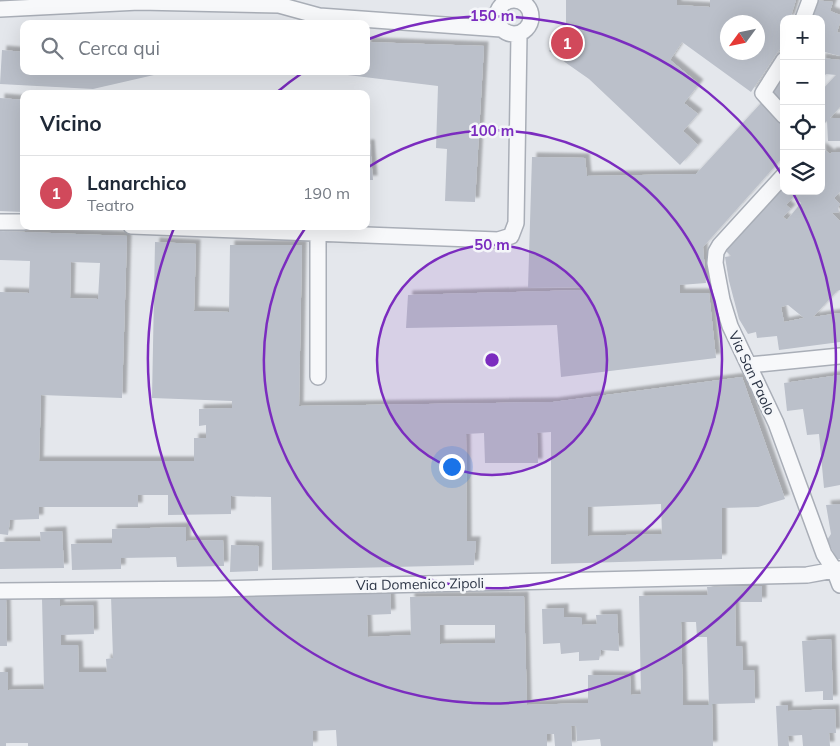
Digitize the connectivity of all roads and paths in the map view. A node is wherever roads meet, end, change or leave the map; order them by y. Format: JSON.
{"nodes":[{"id":1,"x":514,"y":0,"type":"edge"},
{"id":2,"x":810,"y":0,"type":"edge"},
{"id":3,"x":531,"y":5,"type":"edge"},
{"id":4,"x":0,"y":8,"type":"edge"},
{"id":5,"x":804,"y":15,"type":"edge"},
{"id":6,"x":501,"y":29,"type":"junction"},
{"id":7,"x":519,"y":34,"type":"junction"},
{"id":8,"x":780,"y":66,"type":"edge"},
{"id":9,"x":780,"y":112,"type":"edge"},
{"id":10,"x":780,"y":179,"type":"edge"},
{"id":11,"x":0,"y":222,"type":"edge"},
{"id":12,"x":20,"y":222,"type":"edge"},
{"id":13,"x":238,"y":230,"type":"edge"},
{"id":14,"x":318,"y":233,"type":"junction"},
{"id":15,"x":840,"y":356,"type":"edge"},
{"id":16,"x":750,"y":364,"type":"junction"},
{"id":17,"x":318,"y":377,"type":"dead end"},
{"id":18,"x":837,"y":569,"type":"edge"},
{"id":19,"x":840,"y":586,"type":"edge"},
{"id":20,"x":0,"y":591,"type":"edge"}],
"edges":[{"from":1,"to":3,"type":"street"},
{"from":1,"to":6,"type":"street"},
{"from":2,"to":5,"type":"street"},
{"from":3,"to":7,"type":"street"},
{"from":4,"to":6,"type":"street"},
{"from":6,"to":7,"type":"street"},
{"from":7,"to":14,"type":"street"},
{"from":8,"to":9,"type":"street"},
{"from":10,"to":16,"type":"street","name":"Via San Paolo"},
{"from":11,"to":12,"type":"street"},
{"from":13,"to":14,"type":"street"},
{"from":14,"to":17,"type":"street"},
{"from":15,"to":16,"type":"street"},
{"from":16,"to":18,"type":"street","name":"Via San Paolo"},
{"from":18,"to":19,"type":"street","name":"Via San Paolo"},
{"from":18,"to":20,"type":"street","name":"Via Domenico Zipoli"}]}
